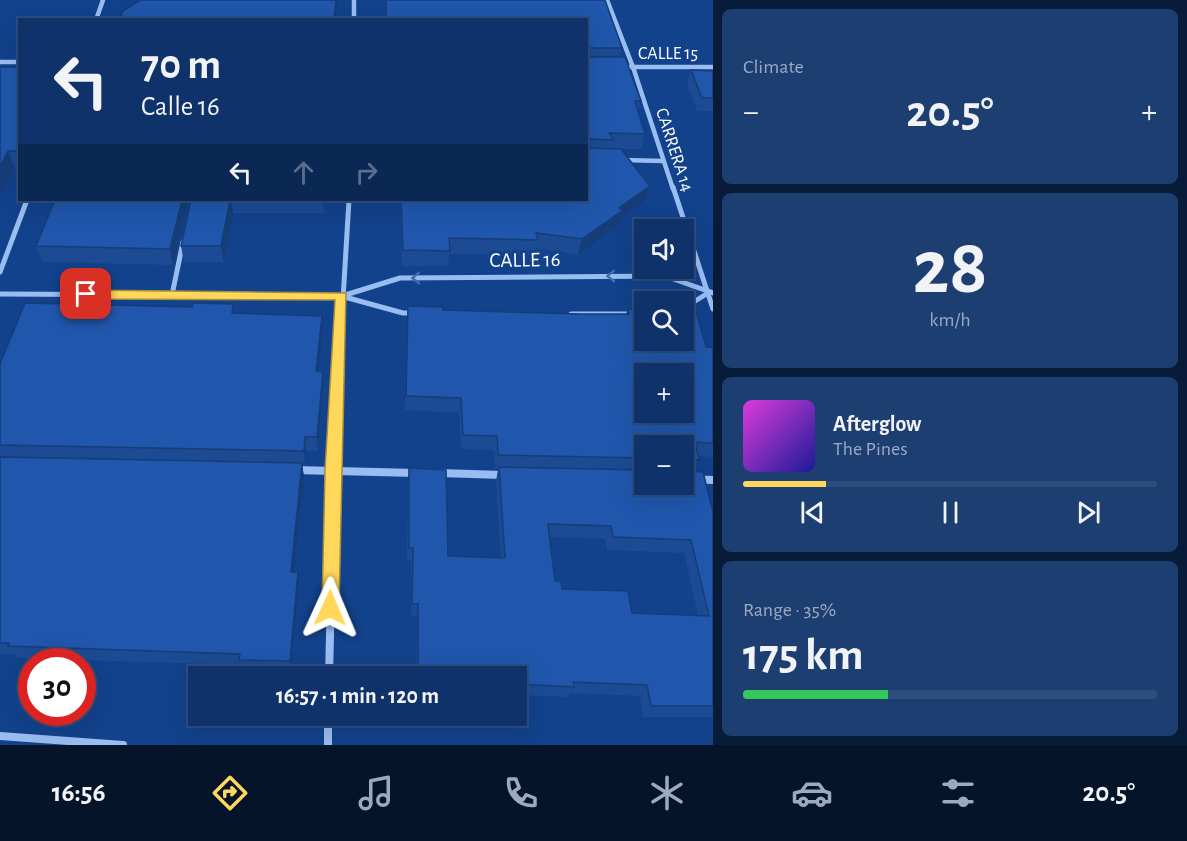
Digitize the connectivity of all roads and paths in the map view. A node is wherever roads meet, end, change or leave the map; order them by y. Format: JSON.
{"nodes":[{"id":1,"x":104,"y":0,"type":"edge"},
{"id":2,"x":354,"y":0,"type":"edge"},
{"id":3,"x":606,"y":0,"type":"edge"},
{"id":4,"x":97,"y":18,"type":"edge"},
{"id":5,"x":354,"y":18,"type":"edge"},
{"id":6,"x":0,"y":62,"type":"edge"},
{"id":7,"x":18,"y":62,"type":"edge"},
{"id":8,"x":610,"y":67,"type":"edge"},
{"id":9,"x":633,"y":67,"type":"junction"},
{"id":10,"x":713,"y":68,"type":"edge"},
{"id":11,"x":619,"y":160,"type":"edge"},
{"id":12,"x":663,"y":161,"type":"junction"},
{"id":13,"x":27,"y":201,"type":"edge"},
{"id":14,"x":349,"y":201,"type":"edge"},
{"id":15,"x":185,"y":231,"type":"edge"},
{"id":16,"x":0,"y":272,"type":"edge"},
{"id":17,"x":710,"y":293,"type":"edge"},
{"id":18,"x":0,"y":294,"type":"edge"},
{"id":19,"x":172,"y":295,"type":"junction"},
{"id":20,"x":341,"y":296,"type":"junction"},
{"id":21,"x":694,"y":302,"type":"edge"},
{"id":22,"x":713,"y":309,"type":"edge"},
{"id":23,"x":426,"y":313,"type":"edge"},
{"id":24,"x":564,"y":314,"type":"edge"},
{"id":25,"x":634,"y":314,"type":"edge"},
{"id":26,"x":285,"y":470,"type":"edge"},
{"id":27,"x":333,"y":470,"type":"junction"},
{"id":28,"x":506,"y":475,"type":"edge"},
{"id":29,"x":694,"y":479,"type":"edge"},
{"id":30,"x":713,"y":480,"type":"edge"},
{"id":31,"x":329,"y":666,"type":"edge"},
{"id":32,"x":328,"y":726,"type":"edge"},
{"id":33,"x":0,"y":736,"type":"edge"},
{"id":34,"x":123,"y":745,"type":"edge"},
{"id":35,"x":328,"y":745,"type":"edge"}],
"edges":[{"from":1,"to":4,"type":"street"},
{"from":2,"to":5,"type":"street"},
{"from":3,"to":9,"type":"street","name":"CARRERA 14"},
{"from":6,"to":7,"type":"street"},
{"from":8,"to":9,"type":"street","name":"CALLE 15"},
{"from":9,"to":10,"type":"street","name":"CALLE 15"},
{"from":9,"to":12,"type":"street","name":"CARRERA 14"},
{"from":11,"to":12,"type":"street"},
{"from":12,"to":17,"type":"street","name":"CARRERA 14"},
{"from":13,"to":16,"type":"street"},
{"from":14,"to":20,"type":"street"},
{"from":15,"to":19,"type":"street"},
{"from":17,"to":20,"type":"street","name":"CALLE 16","one_way":true},
{"from":17,"to":21,"type":"street"},
{"from":17,"to":22,"type":"street","name":"CARRERA 14"},
{"from":18,"to":19,"type":"street","name":"CALLE 16"},
{"from":19,"to":20,"type":"street","name":"CALLE 16"},
{"from":20,"to":23,"type":"street","name":"CALLE 16"},
{"from":20,"to":27,"type":"street"},
{"from":24,"to":25,"type":"street"},
{"from":26,"to":27,"type":"street"},
{"from":27,"to":28,"type":"street"},
{"from":27,"to":31,"type":"street"},
{"from":29,"to":30,"type":"street"},
{"from":32,"to":35,"type":"street"},
{"from":33,"to":34,"type":"street"}]}
